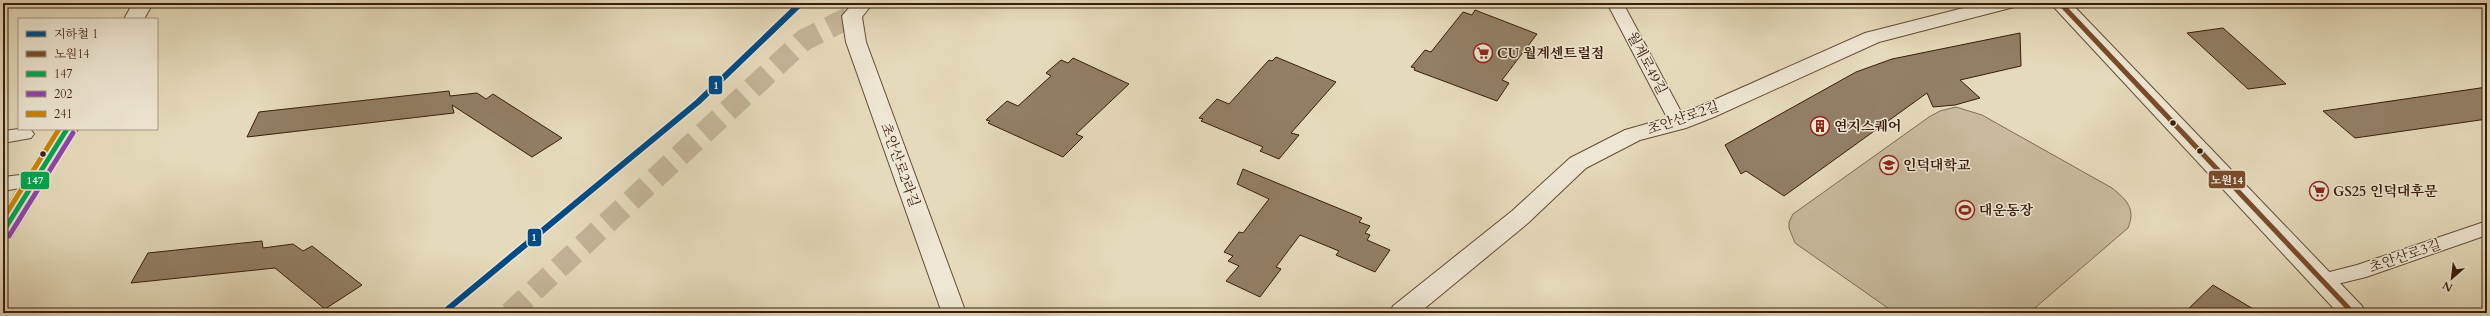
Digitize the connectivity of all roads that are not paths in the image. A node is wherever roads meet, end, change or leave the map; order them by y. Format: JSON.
{"nodes":[{"id":1,"x":143,"y":3,"type":"edge"},
{"id":2,"x":1615,"y":3,"type":"edge"},
{"id":3,"x":2007,"y":3,"type":"edge"},
{"id":4,"x":2060,"y":3,"type":"edge"},
{"id":5,"x":857,"y":9,"type":"edge"},
{"id":6,"x":135,"y":18,"type":"edge"},
{"id":7,"x":1678,"y":123,"type":"junction"},
{"id":8,"x":66,"y":130,"type":"edge"},
{"id":9,"x":25,"y":134,"type":"dead end"},
{"id":10,"x":3,"y":137,"type":"edge"},
{"id":11,"x":37,"y":179,"type":"junction"},
{"id":12,"x":3,"y":184,"type":"edge"},
{"id":13,"x":2487,"y":228,"type":"edge"},
{"id":14,"x":3,"y":232,"type":"edge"},
{"id":15,"x":2321,"y":280,"type":"junction"},
{"id":16,"x":954,"y":313,"type":"edge"},
{"id":17,"x":1402,"y":313,"type":"edge"},
{"id":18,"x":2353,"y":313,"type":"edge"}],
"edges":[{"from":1,"to":6,"type":"street"},
{"from":2,"to":7,"type":"street","name":"월계로49길"},
{"from":3,"to":7,"type":"street","name":"초안산로2길"},
{"from":4,"to":15,"type":"street"},
{"from":5,"to":16,"type":"street","name":"초안산로2라길"},
{"from":7,"to":17,"type":"street","name":"초안산로2길"},
{"from":8,"to":11,"type":"street"},
{"from":9,"to":10,"type":"street"},
{"from":11,"to":12,"type":"street"},
{"from":11,"to":14,"type":"street"},
{"from":13,"to":15,"type":"street","name":"초안산로3길"},
{"from":15,"to":18,"type":"street"}]}
